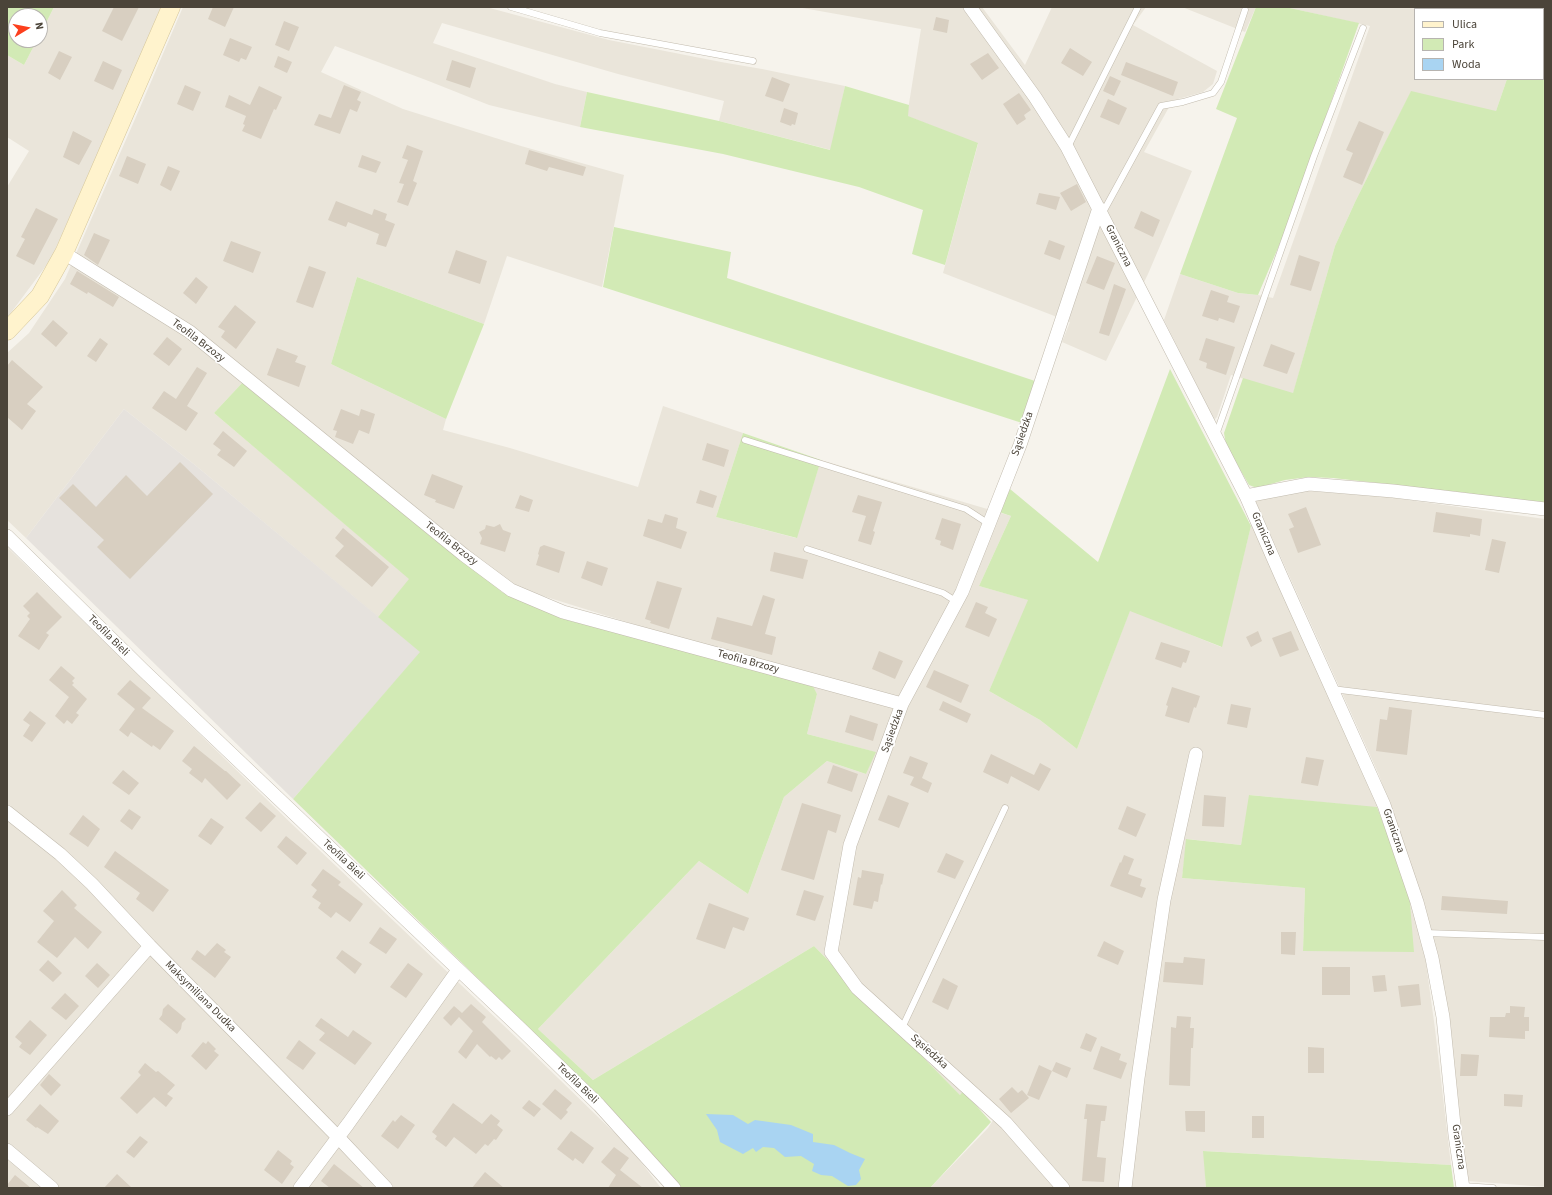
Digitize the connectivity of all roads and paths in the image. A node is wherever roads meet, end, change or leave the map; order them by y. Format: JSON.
{"nodes":[{"id":1,"x":171,"y":7,"type":"edge"},
{"id":2,"x":511,"y":7,"type":"edge"},
{"id":3,"x":970,"y":7,"type":"edge"},
{"id":4,"x":1138,"y":7,"type":"edge"},
{"id":5,"x":1245,"y":10,"type":"dead end"},
{"id":6,"x":1363,"y":28,"type":"dead end"},
{"id":7,"x":752,"y":61,"type":"dead end"},
{"id":8,"x":1067,"y":147,"type":"junction"},
{"id":9,"x":1101,"y":211,"type":"junction"},
{"id":10,"x":64,"y":253,"type":"junction"},
{"id":11,"x":7,"y":331,"type":"edge"},
{"id":12,"x":1215,"y":436,"type":"junction"},
{"id":13,"x":744,"y":440,"type":"dead end"},
{"id":14,"x":1246,"y":496,"type":"junction"},
{"id":15,"x":1545,"y":509,"type":"edge"},
{"id":16,"x":989,"y":524,"type":"junction"},
{"id":17,"x":7,"y":536,"type":"edge"},
{"id":18,"x":807,"y":549,"type":"dead end"},
{"id":19,"x":957,"y":602,"type":"junction"},
{"id":20,"x":1332,"y":689,"type":"junction"},
{"id":21,"x":902,"y":704,"type":"junction"},
{"id":22,"x":1545,"y":715,"type":"edge"},
{"id":23,"x":1196,"y":754,"type":"dead end"},
{"id":24,"x":1005,"y":808,"type":"dead end"},
{"id":25,"x":7,"y":812,"type":"edge"},
{"id":26,"x":1425,"y":933,"type":"junction"},
{"id":27,"x":1545,"y":937,"type":"edge"},
{"id":28,"x":150,"y":946,"type":"junction"},
{"id":29,"x":458,"y":970,"type":"junction"},
{"id":30,"x":902,"y":1028,"type":"junction"},
{"id":31,"x":7,"y":1109,"type":"edge"},
{"id":32,"x":337,"y":1136,"type":"junction"},
{"id":33,"x":7,"y":1150,"type":"edge"},
{"id":34,"x":1463,"y":1187,"type":"edge"},
{"id":35,"x":52,"y":1188,"type":"edge"},
{"id":36,"x":300,"y":1188,"type":"edge"},
{"id":37,"x":386,"y":1188,"type":"edge"},
{"id":38,"x":674,"y":1188,"type":"edge"},
{"id":39,"x":1062,"y":1188,"type":"edge"},
{"id":40,"x":1125,"y":1188,"type":"edge"},
{"id":41,"x":1494,"y":1188,"type":"edge"}],
"edges":[{"from":1,"to":10,"type":"street"},
{"from":2,"to":7,"type":"lane"},
{"from":3,"to":8,"type":"street","name":"Graniczna"},
{"from":4,"to":8,"type":"lane"},
{"from":5,"to":9,"type":"lane"},
{"from":6,"to":12,"type":"lane"},
{"from":8,"to":9,"type":"street","name":"Graniczna"},
{"from":9,"to":12,"type":"street","name":"Graniczna"},
{"from":9,"to":16,"type":"street","name":"Sąsiedzka"},
{"from":10,"to":11,"type":"street"},
{"from":10,"to":21,"type":"street","name":"Teofila Brzozy"},
{"from":12,"to":14,"type":"street","name":"Graniczna"},
{"from":13,"to":16,"type":"lane"},
{"from":14,"to":15,"type":"street"},
{"from":14,"to":20,"type":"street","name":"Graniczna"},
{"from":16,"to":19,"type":"street","name":"Sąsiedzka"},
{"from":17,"to":29,"type":"street","name":"Teofila Bieli"},
{"from":18,"to":19,"type":"lane"},
{"from":19,"to":21,"type":"street","name":"Sąsiedzka"},
{"from":20,"to":22,"type":"lane"},
{"from":20,"to":26,"type":"street","name":"Graniczna"},
{"from":21,"to":30,"type":"street","name":"Sąsiedzka"},
{"from":23,"to":40,"type":"street"},
{"from":24,"to":30,"type":"lane"},
{"from":25,"to":28,"type":"street","name":"Maksymiliana Dudka"},
{"from":26,"to":27,"type":"lane"},
{"from":26,"to":34,"type":"street","name":"Graniczna"},
{"from":28,"to":31,"type":"street"},
{"from":28,"to":32,"type":"street","name":"Maksymiliana Dudka"},
{"from":29,"to":32,"type":"street"},
{"from":29,"to":38,"type":"street","name":"Teofila Bieli"},
{"from":30,"to":39,"type":"street","name":"Sąsiedzka"},
{"from":32,"to":36,"type":"street"},
{"from":32,"to":37,"type":"street","name":"Maksymiliana Dudka"},
{"from":33,"to":35,"type":"street"},
{"from":34,"to":41,"type":"lane"}]}
